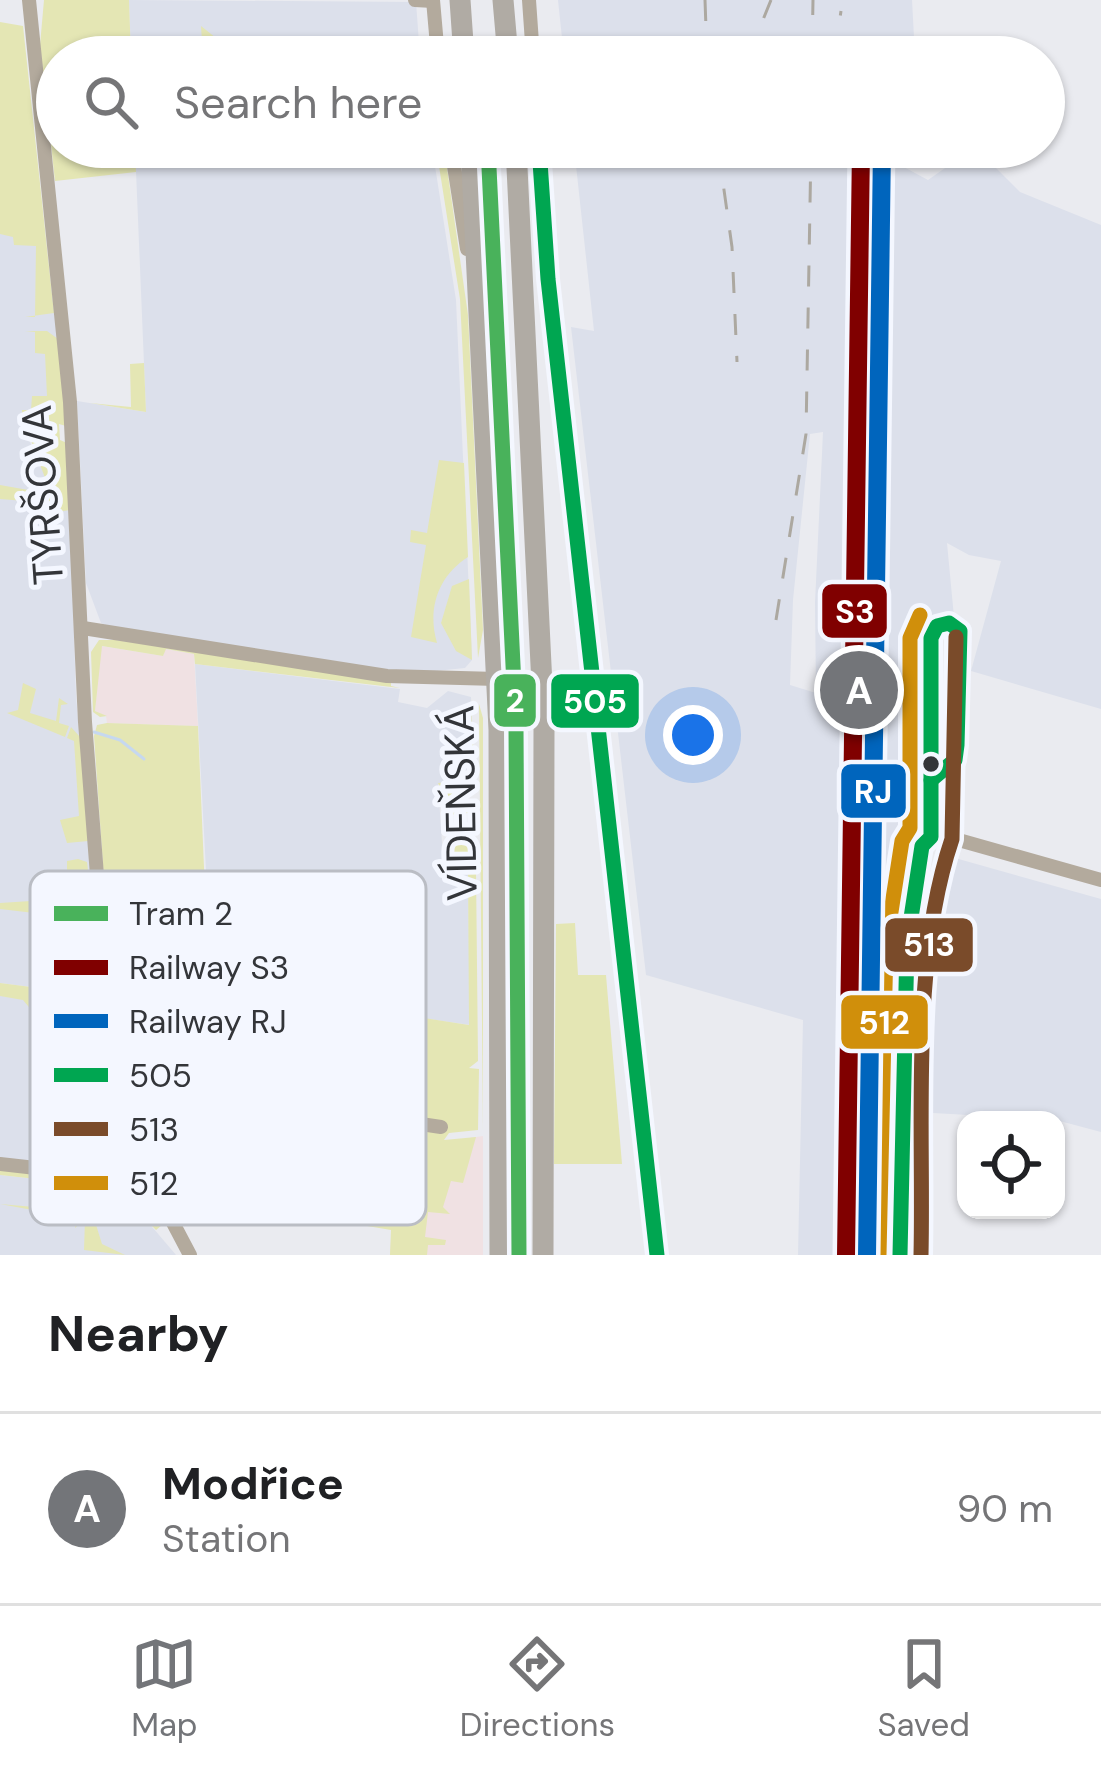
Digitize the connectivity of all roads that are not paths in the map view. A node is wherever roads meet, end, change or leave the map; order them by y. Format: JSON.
{"nodes":[{"id":1,"x":29,"y":0,"type":"edge"},
{"id":2,"x":415,"y":0,"type":"edge"},
{"id":3,"x":433,"y":0,"type":"edge"},
{"id":4,"x":460,"y":0,"type":"edge"},
{"id":5,"x":503,"y":0,"type":"edge"},
{"id":6,"x":529,"y":0,"type":"edge"},
{"id":7,"x":436,"y":36,"type":"edge"},
{"id":8,"x":463,"y":36,"type":"edge"},
{"id":9,"x":506,"y":36,"type":"edge"},
{"id":10,"x":531,"y":36,"type":"edge"},
{"id":11,"x":36,"y":69,"type":"edge"},
{"id":12,"x":46,"y":168,"type":"edge"},
{"id":13,"x":454,"y":168,"type":"edge"},
{"id":14,"x":471,"y":168,"type":"edge"},
{"id":15,"x":517,"y":168,"type":"edge"},
{"id":16,"x":540,"y":168,"type":"edge"},
{"id":17,"x":481,"y":349,"type":"junction"},
{"id":18,"x":83,"y":628,"type":"junction"},
{"id":19,"x":496,"y":679,"type":"junction"},
{"id":20,"x":98,"y":871,"type":"edge"},
{"id":21,"x":1101,"y":880,"type":"edge"},
{"id":22,"x":426,"y":1124,"type":"edge"},
{"id":23,"x":440,"y":1126,"type":"dead end"},
{"id":24,"x":0,"y":1164,"type":"edge"},
{"id":25,"x":30,"y":1167,"type":"edge"},
{"id":26,"x":174,"y":1225,"type":"edge"},
{"id":27,"x":190,"y":1255,"type":"edge"},
{"id":28,"x":500,"y":1255,"type":"edge"},
{"id":29,"x":543,"y":1255,"type":"edge"},
{"id":30,"x":657,"y":1255,"type":"edge"},
{"id":31,"x":900,"y":1255,"type":"edge"}],
"edges":[{"from":1,"to":11,"type":"street","name":"TYRŠOVA"},
{"from":2,"to":3,"type":"street"},
{"from":3,"to":7,"type":"street"},
{"from":4,"to":8,"type":"highway"},
{"from":5,"to":9,"type":"highway"},
{"from":6,"to":10,"type":"street"},
{"from":12,"to":18,"type":"street","name":"TYRŠOVA"},
{"from":13,"to":17,"type":"street","name":"VÍDEŇSKÁ"},
{"from":14,"to":17,"type":"highway","name":"VÍDEŇSKÁ"},
{"from":15,"to":29,"type":"highway","name":"VÍDEŇSKÁ"},
{"from":16,"to":30,"type":"street"},
{"from":17,"to":19,"type":"highway","name":"VÍDEŇSKÁ"},
{"from":18,"to":19,"type":"street","name":"TYRŠOVA"},
{"from":18,"to":20,"type":"street","name":"TYRŠOVA"},
{"from":19,"to":28,"type":"highway","name":"VÍDEŇSKÁ"},
{"from":21,"to":31,"type":"street"},
{"from":22,"to":23,"type":"street"},
{"from":24,"to":25,"type":"street"},
{"from":26,"to":27,"type":"street","name":"TYRŠOVA"}]}
